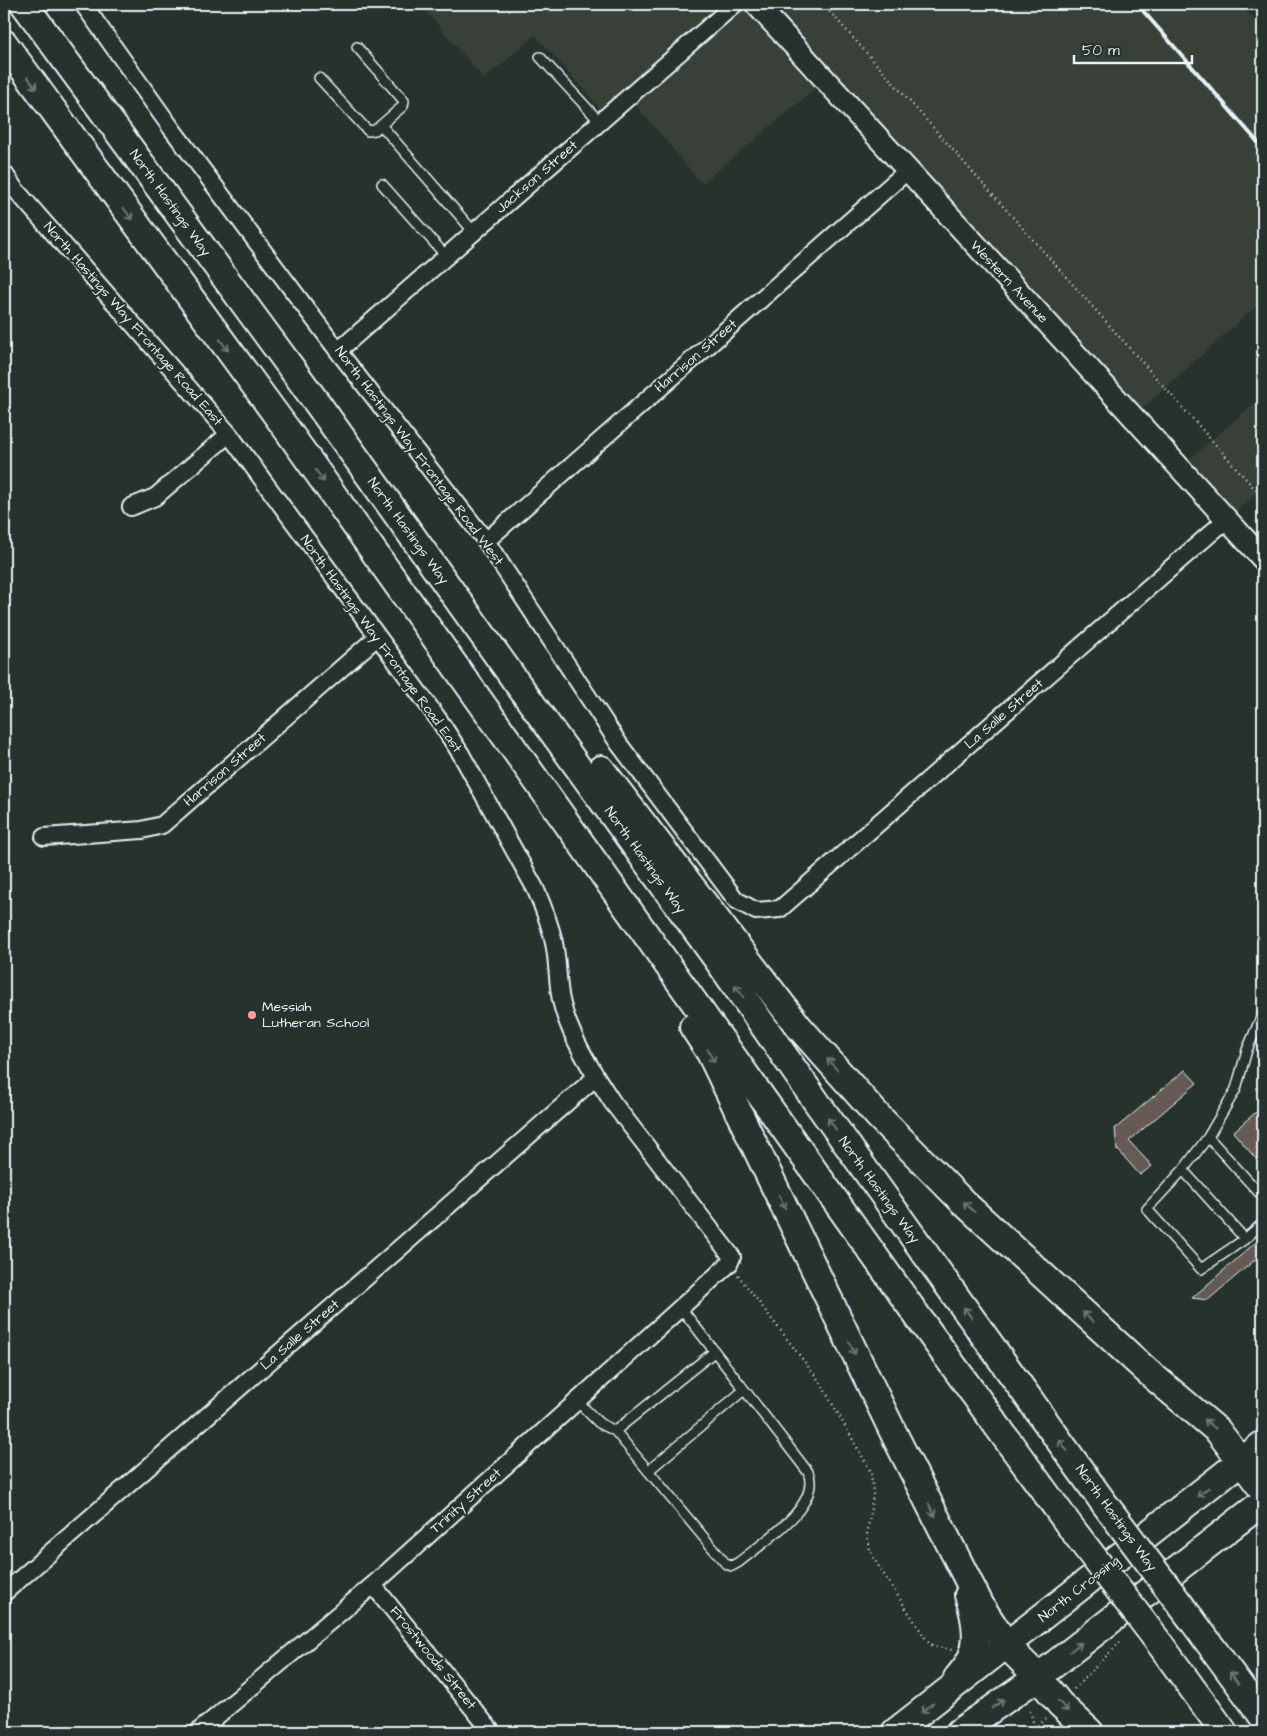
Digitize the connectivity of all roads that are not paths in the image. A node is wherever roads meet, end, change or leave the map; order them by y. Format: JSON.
{"nodes":[{"id":1,"x":24,"y":4,"type":"edge"},
{"id":2,"x":83,"y":4,"type":"edge"},
{"id":3,"x":735,"y":4,"type":"edge"},
{"id":4,"x":756,"y":4,"type":"edge"},
{"id":5,"x":4,"y":44,"type":"edge"},
{"id":6,"x":357,"y":47,"type":"dead end"},
{"id":7,"x":540,"y":57,"type":"dead end"},
{"id":8,"x":320,"y":78,"type":"dead end"},
{"id":9,"x":600,"y":122,"type":"junction"},
{"id":10,"x":381,"y":125,"type":"junction"},
{"id":11,"x":907,"y":172,"type":"junction"},
{"id":12,"x":4,"y":174,"type":"edge"},
{"id":13,"x":382,"y":184,"type":"dead end"},
{"id":14,"x":474,"y":232,"type":"junction"},
{"id":15,"x":446,"y":256,"type":"junction"},
{"id":16,"x":338,"y":351,"type":"junction"},
{"id":17,"x":320,"y":407,"type":"junction"},
{"id":18,"x":229,"y":434,"type":"junction"},
{"id":19,"x":131,"y":507,"type":"dead end"},
{"id":20,"x":1227,"y":519,"type":"junction"},
{"id":21,"x":486,"y":541,"type":"junction"},
{"id":22,"x":1263,"y":559,"type":"edge"},
{"id":23,"x":378,"y":637,"type":"junction"},
{"id":24,"x":495,"y":720,"type":"junction"},
{"id":25,"x":44,"y":837,"type":"dead end"},
{"id":26,"x":780,"y":909,"type":"joint"},
{"id":27,"x":1263,"y":1013,"type":"edge"},
{"id":28,"x":596,"y":1077,"type":"junction"},
{"id":29,"x":1208,"y":1137,"type":"junction"},
{"id":30,"x":1183,"y":1170,"type":"junction"},
{"id":31,"x":1263,"y":1196,"type":"edge"},
{"id":32,"x":1263,"y":1223,"type":"edge"},
{"id":33,"x":1245,"y":1240,"type":"junction"},
{"id":34,"x":729,"y":1264,"type":"joint"},
{"id":35,"x":680,"y":1308,"type":"junction"},
{"id":36,"x":714,"y":1352,"type":"junction"},
{"id":37,"x":744,"y":1390,"type":"junction"},
{"id":38,"x":577,"y":1401,"type":"junction"},
{"id":39,"x":615,"y":1431,"type":"junction"},
{"id":40,"x":1263,"y":1444,"type":"edge"},
{"id":41,"x":1241,"y":1462,"type":"junction"},
{"id":42,"x":648,"y":1471,"type":"junction"},
{"id":43,"x":1263,"y":1490,"type":"edge"},
{"id":44,"x":1263,"y":1502,"type":"edge"},
{"id":45,"x":954,"y":1552,"type":"junction"},
{"id":46,"x":374,"y":1585,"type":"junction"},
{"id":47,"x":4,"y":1592,"type":"edge"},
{"id":48,"x":1007,"y":1646,"type":"junction"},
{"id":49,"x":1038,"y":1677,"type":"junction"},
{"id":50,"x":950,"y":1690,"type":"junction"},
{"id":51,"x":1263,"y":1717,"type":"edge"},
{"id":52,"x":198,"y":1732,"type":"edge"},
{"id":53,"x":492,"y":1732,"type":"edge"},
{"id":54,"x":895,"y":1732,"type":"edge"},
{"id":55,"x":959,"y":1732,"type":"edge"},
{"id":56,"x":1090,"y":1732,"type":"edge"},
{"id":57,"x":1224,"y":1732,"type":"edge"}],
"edges":[{"from":1,"to":17,"type":"main road","name":"North Hastings Way"},
{"from":2,"to":16,"type":"street","name":"North Hastings Way Frontage Road West"},
{"from":3,"to":9,"type":"street","name":"Jackson Street"},
{"from":4,"to":11,"type":"street","name":"Western Avenue"},
{"from":5,"to":24,"type":"main road","one_way":true},
{"from":6,"to":10,"type":"lane"},
{"from":7,"to":9,"type":"lane"},
{"from":8,"to":10,"type":"lane"},
{"from":9,"to":14,"type":"street","name":"Jackson Street"},
{"from":10,"to":14,"type":"lane"},
{"from":11,"to":20,"type":"street","name":"Western Avenue"},
{"from":11,"to":21,"type":"street","name":"Harrison Street"},
{"from":12,"to":18,"type":"street","name":"North Hastings Way Frontage Road East"},
{"from":13,"to":15,"type":"lane"},
{"from":14,"to":15,"type":"street","name":"Jackson Street"},
{"from":15,"to":16,"type":"street","name":"Jackson Street"},
{"from":16,"to":21,"type":"street","name":"North Hastings Way Frontage Road West"},
{"from":41,"to":17,"type":"main road","one_way":true},
{"from":51,"to":17,"type":"main road","name":"North Hastings Way","one_way":true,"bridge":true},
{"from":18,"to":19,"type":"street"},
{"from":18,"to":23,"type":"street","name":"North Hastings Way Frontage Road East"},
{"from":20,"to":22,"type":"street","name":"Western Avenue"},
{"from":20,"to":26,"type":"street","name":"La Salle Street"},
{"from":21,"to":26,"type":"street","name":"North Hastings Way Frontage Road West"},
{"from":23,"to":25,"type":"street","name":"Harrison Street"},
{"from":23,"to":28,"type":"street","name":"North Hastings Way Frontage Road East"},
{"from":24,"to":45,"type":"main road","one_way":true},
{"from":24,"to":57,"type":"main road","bridge":true},
{"from":27,"to":29,"type":"lane"},
{"from":28,"to":34,"type":"street","name":"North Hastings Way Frontage Road East"},
{"from":28,"to":47,"type":"street","name":"La Salle Street"},
{"from":29,"to":30,"type":"lane"},
{"from":29,"to":31,"type":"lane"},
{"from":30,"to":33,"type":"lane"},
{"from":30,"to":33,"type":"lane"},
{"from":32,"to":33,"type":"lane"},
{"from":34,"to":35,"type":"street","name":"Trinity Street"},
{"from":35,"to":36,"type":"lane"},
{"from":35,"to":38,"type":"street","name":"Trinity Street"},
{"from":36,"to":37,"type":"lane"},
{"from":36,"to":39,"type":"lane"},
{"from":37,"to":42,"type":"lane"},
{"from":37,"to":42,"type":"lane"},
{"from":38,"to":39,"type":"lane"},
{"from":38,"to":46,"type":"street","name":"Trinity Street"},
{"from":39,"to":42,"type":"lane"},
{"from":40,"to":41,"type":"main road","name":"North Crossing"},
{"from":41,"to":43,"type":"main road"},
{"from":41,"to":48,"type":"main road","name":"North Crossing","one_way":true},
{"from":49,"to":44,"type":"main road","one_way":true},
{"from":45,"to":48,"type":"main road"},
{"from":45,"to":50,"type":"main road"},
{"from":46,"to":52,"type":"street","name":"Trinity Street"},
{"from":46,"to":53,"type":"street","name":"Frostwoods Street"},
{"from":48,"to":49,"type":"main road"},
{"from":48,"to":50,"type":"main road","name":"North Crossing"},
{"from":55,"to":49,"type":"main road","one_way":true},
{"from":49,"to":56,"type":"main road","one_way":true},
{"from":50,"to":54,"type":"main road","name":"North Crossing","one_way":true}]}
